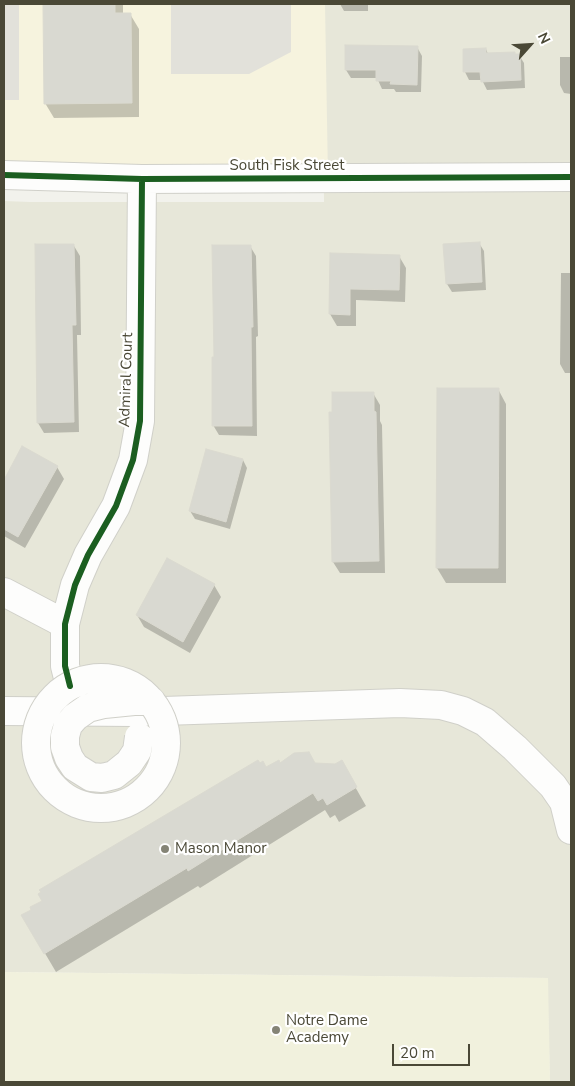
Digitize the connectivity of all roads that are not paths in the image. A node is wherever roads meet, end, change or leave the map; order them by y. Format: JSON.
{"nodes":[{"id":1,"x":4,"y":175,"type":"edge"},
{"id":2,"x":571,"y":176,"type":"edge"},
{"id":3,"x":142,"y":179,"type":"junction"},
{"id":4,"x":4,"y":592,"type":"edge"},
{"id":5,"x":65,"y":624,"type":"junction"},
{"id":6,"x":67,"y":676,"type":"junction"},
{"id":7,"x":4,"y":711,"type":"edge"},
{"id":8,"x":142,"y":717,"type":"junction"},
{"id":9,"x":571,"y":830,"type":"edge"}],
"edges":[{"from":1,"to":3,"type":"street","name":"South Fisk Street"},
{"from":2,"to":3,"type":"street","name":"South Fisk Street"},
{"from":3,"to":5,"type":"street","name":"Admiral Court"},
{"from":4,"to":5,"type":"street"},
{"from":5,"to":6,"type":"street","name":"Admiral Court"},
{"from":6,"to":8,"type":"street","bridge":true},
{"from":6,"to":8,"type":"street","bridge":true},
{"from":7,"to":8,"type":"street"},
{"from":8,"to":9,"type":"street"}]}
